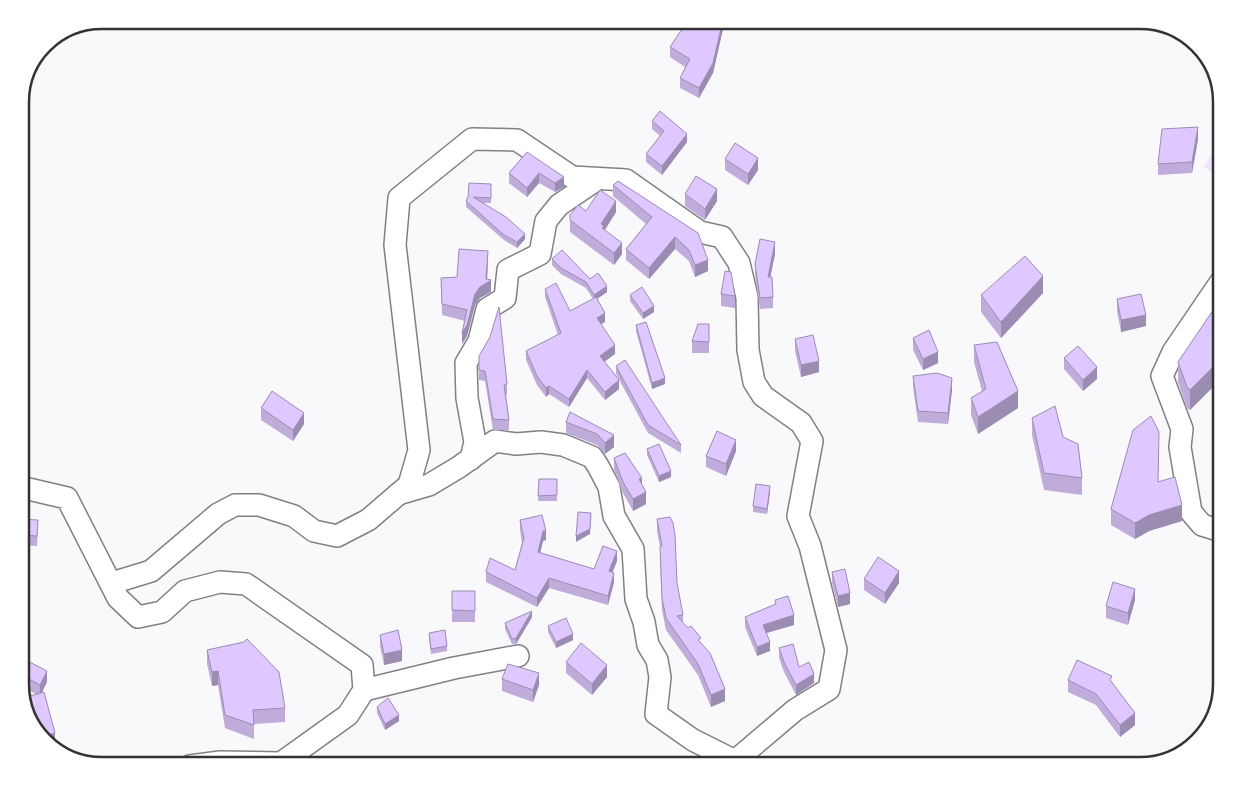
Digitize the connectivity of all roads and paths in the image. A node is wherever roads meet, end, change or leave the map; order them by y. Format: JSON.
{"nodes":[{"id":1,"x":593,"y":182,"type":"dead end"},
{"id":2,"x":1213,"y":293,"type":"edge"},
{"id":3,"x":471,"y":459,"type":"junction"},
{"id":4,"x":29,"y":489,"type":"edge"},
{"id":5,"x":398,"y":494,"type":"junction"},
{"id":6,"x":1213,"y":527,"type":"edge"},
{"id":7,"x":112,"y":582,"type":"junction"},
{"id":8,"x":518,"y":656,"type":"dead end"},
{"id":9,"x":364,"y":690,"type":"junction"},
{"id":10,"x":289,"y":757,"type":"edge"},
{"id":11,"x":723,"y":757,"type":"edge"},
{"id":12,"x":744,"y":757,"type":"edge"}],
"edges":[{"from":1,"to":3,"type":"street"},
{"from":2,"to":6,"type":"street"},
{"from":3,"to":5,"type":"street"},
{"from":3,"to":11,"type":"street"},
{"from":4,"to":7,"type":"street"},
{"from":5,"to":7,"type":"street"},
{"from":5,"to":12,"type":"street"},
{"from":7,"to":9,"type":"street"},
{"from":8,"to":9,"type":"street"},
{"from":9,"to":10,"type":"street"}]}
